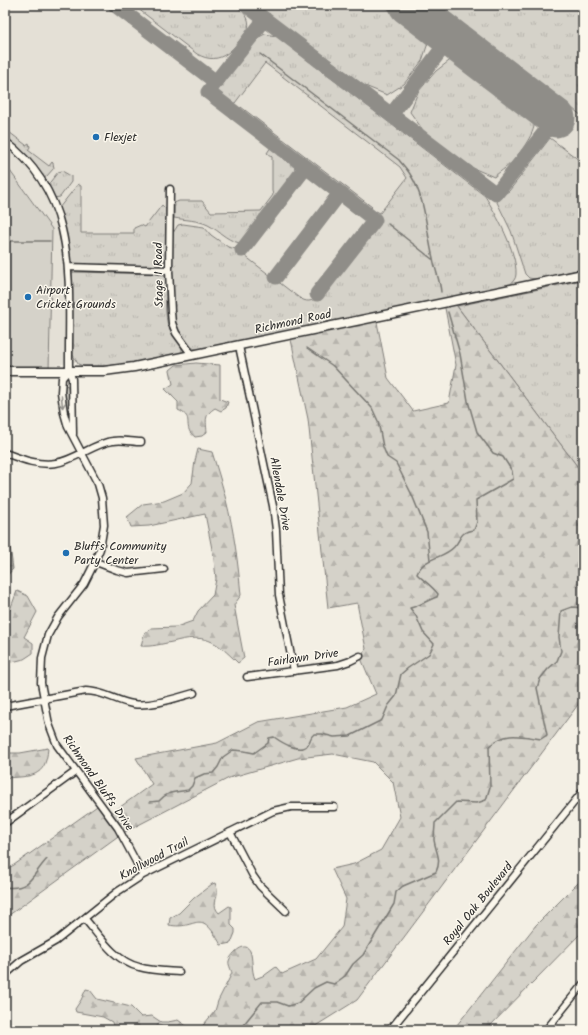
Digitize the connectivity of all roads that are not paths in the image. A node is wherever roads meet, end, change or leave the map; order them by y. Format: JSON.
{"nodes":[{"id":1,"x":5,"y":141,"type":"edge"},
{"id":2,"x":170,"y":189,"type":"dead end"},
{"id":3,"x":68,"y":267,"type":"junction"},
{"id":4,"x":169,"y":270,"type":"junction"},
{"id":5,"x":583,"y":274,"type":"edge"},
{"id":6,"x":239,"y":346,"type":"junction"},
{"id":7,"x":192,"y":356,"type":"junction"},
{"id":8,"x":5,"y":370,"type":"edge"},
{"id":9,"x":69,"y":370,"type":"junction"},
{"id":10,"x":73,"y":434,"type":"junction"},
{"id":11,"x":141,"y":442,"type":"dead end"},
{"id":12,"x":5,"y":453,"type":"edge"},
{"id":13,"x":82,"y":454,"type":"junction"},
{"id":14,"x":96,"y":562,"type":"junction"},
{"id":15,"x":164,"y":569,"type":"dead end"},
{"id":16,"x":360,"y":656,"type":"dead end"},
{"id":17,"x":294,"y":670,"type":"junction"},
{"id":18,"x":247,"y":677,"type":"dead end"},
{"id":19,"x":194,"y":693,"type":"dead end"},
{"id":20,"x":44,"y":698,"type":"junction"},
{"id":21,"x":5,"y":706,"type":"edge"},
{"id":22,"x":75,"y":772,"type":"junction"},
{"id":23,"x":583,"y":791,"type":"edge"},
{"id":24,"x":334,"y":807,"type":"dead end"},
{"id":25,"x":5,"y":823,"type":"edge"},
{"id":26,"x":230,"y":832,"type":"junction"},
{"id":27,"x":143,"y":875,"type":"junction"},
{"id":28,"x":286,"y":911,"type":"dead end"},
{"id":29,"x":85,"y":918,"type":"junction"},
{"id":30,"x":179,"y":972,"type":"dead end"},
{"id":31,"x":5,"y":975,"type":"edge"},
{"id":32,"x":583,"y":984,"type":"edge"},
{"id":33,"x":390,"y":1030,"type":"edge"},
{"id":34,"x":546,"y":1030,"type":"edge"}],
"edges":[{"from":1,"to":3,"type":"street"},
{"from":2,"to":4,"type":"street","name":"Stage I Road"},
{"from":3,"to":4,"type":"street"},
{"from":3,"to":9,"type":"street"},
{"from":4,"to":7,"type":"street","name":"Stage I Road"},
{"from":5,"to":6,"type":"main road","name":"Richmond Road"},
{"from":6,"to":7,"type":"main road","name":"Richmond Road"},
{"from":6,"to":17,"type":"street","name":"Allendale Drive"},
{"from":7,"to":9,"type":"main road","name":"Richmond Road"},
{"from":8,"to":9,"type":"main road","name":"Richmond Road"},
{"from":9,"to":10,"type":"street"},
{"from":9,"to":10,"type":"street","name":"Richmond Bluffs Drive","one_way":true},
{"from":10,"to":13,"type":"street","name":"Richmond Bluffs Drive"},
{"from":11,"to":13,"type":"street"},
{"from":12,"to":13,"type":"street"},
{"from":13,"to":14,"type":"street","name":"Richmond Bluffs Drive"},
{"from":14,"to":15,"type":"street"},
{"from":14,"to":20,"type":"street","name":"Richmond Bluffs Drive"},
{"from":16,"to":17,"type":"street","name":"Fairlawn Drive"},
{"from":17,"to":18,"type":"street","name":"Fairlawn Drive"},
{"from":19,"to":20,"type":"street"},
{"from":20,"to":21,"type":"street"},
{"from":20,"to":22,"type":"street","name":"Richmond Bluffs Drive"},
{"from":22,"to":25,"type":"street"},
{"from":22,"to":27,"type":"street","name":"Richmond Bluffs Drive"},
{"from":23,"to":33,"type":"street","name":"Royal Oak Boulevard"},
{"from":24,"to":26,"type":"street","name":"Knollwood Trail"},
{"from":26,"to":27,"type":"street","name":"Knollwood Trail"},
{"from":26,"to":28,"type":"street"},
{"from":27,"to":29,"type":"street","name":"Knollwood Trail"},
{"from":29,"to":30,"type":"street"},
{"from":29,"to":31,"type":"street","name":"Knollwood Trail"},
{"from":32,"to":34,"type":"street"}]}
